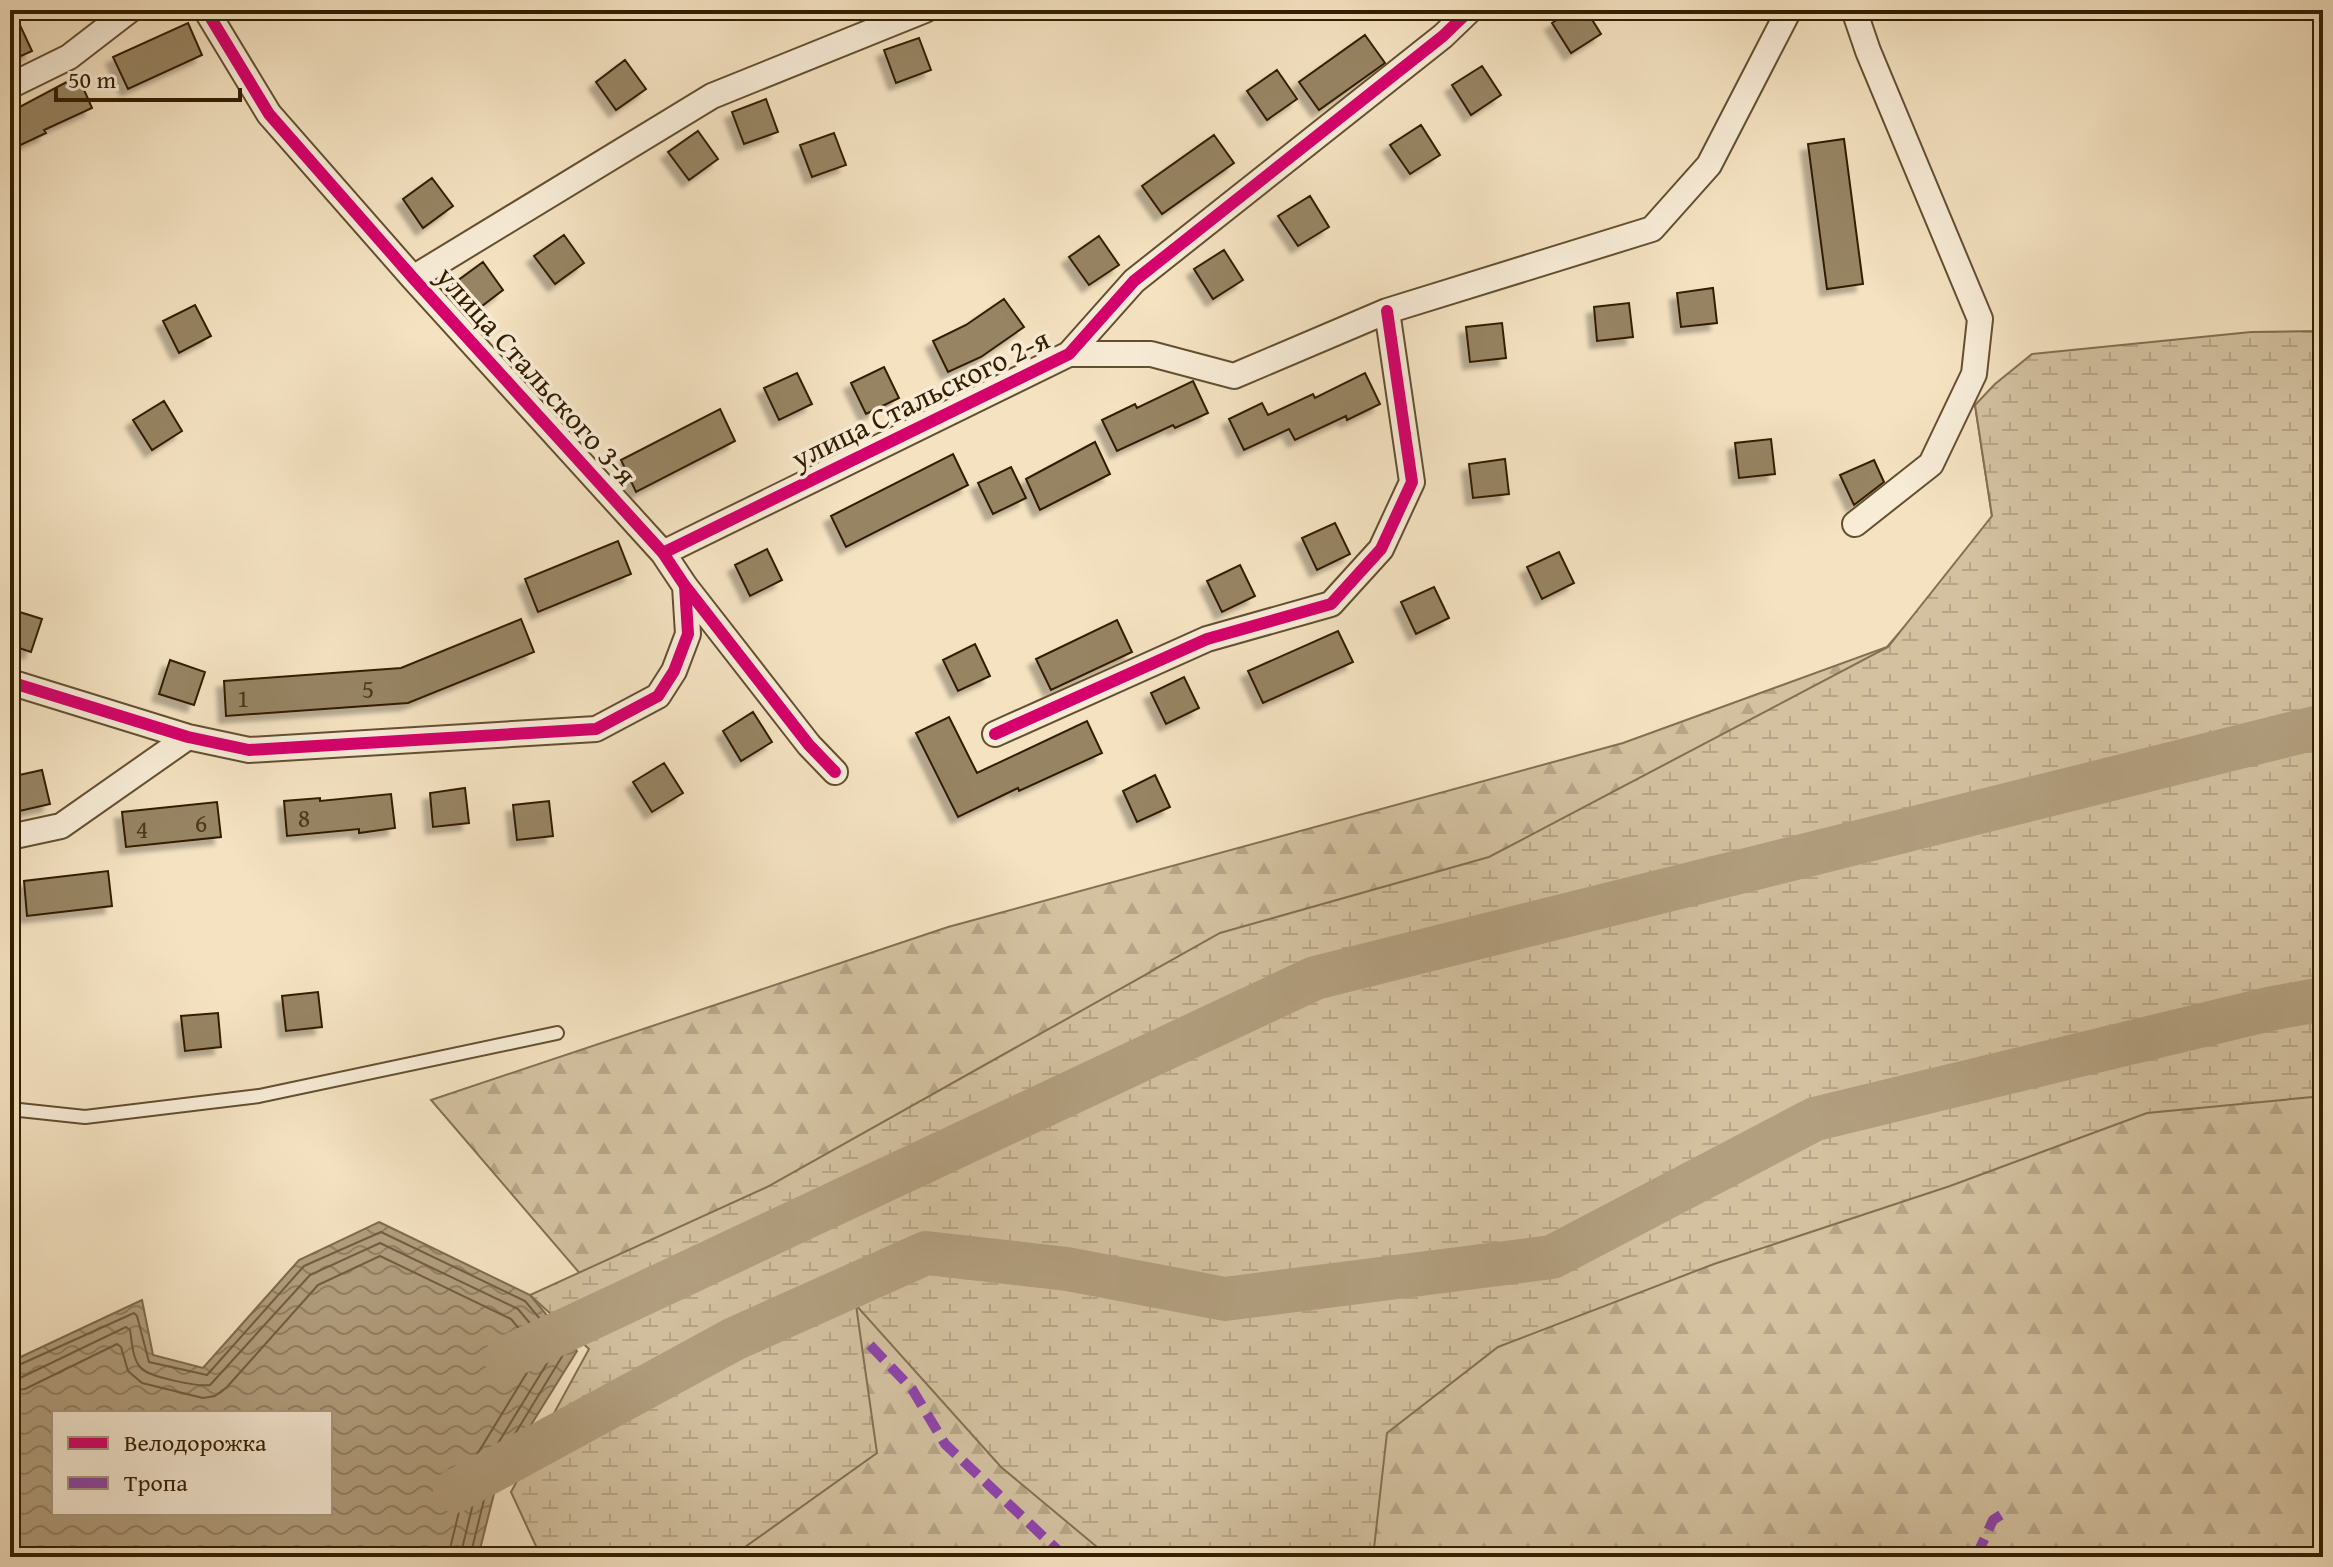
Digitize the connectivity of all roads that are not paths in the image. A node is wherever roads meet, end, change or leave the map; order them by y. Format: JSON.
{"nodes":[{"id":1,"x":130,"y":10,"type":"edge"},
{"id":2,"x":206,"y":10,"type":"edge"},
{"id":3,"x":925,"y":10,"type":"edge"},
{"id":4,"x":1789,"y":10,"type":"edge"},
{"id":5,"x":1854,"y":10,"type":"edge"},
{"id":6,"x":1464,"y":12,"type":"edge"},
{"id":7,"x":10,"y":86,"type":"edge"},
{"id":8,"x":413,"y":278,"type":"junction"},
{"id":9,"x":1387,"y":311,"type":"junction"},
{"id":10,"x":1069,"y":354,"type":"junction"},
{"id":11,"x":1855,"y":524,"type":"dead end"},
{"id":12,"x":663,"y":553,"type":"junction"},
{"id":13,"x":685,"y":586,"type":"junction"},
{"id":14,"x":10,"y":682,"type":"edge"},
{"id":15,"x":995,"y":734,"type":"dead end"},
{"id":16,"x":188,"y":737,"type":"junction"},
{"id":17,"x":835,"y":772,"type":"dead end"},
{"id":18,"x":10,"y":837,"type":"edge"},
{"id":19,"x":557,"y":1033,"type":"dead end"},
{"id":20,"x":10,"y":1109,"type":"edge"}],
"edges":[{"from":1,"to":7,"type":"street"},
{"from":2,"to":8,"type":"street","name":"улица Стальского 3-я"},
{"from":3,"to":8,"type":"street"},
{"from":4,"to":9,"type":"street","name":"улица Стальского 2-я"},
{"from":5,"to":11,"type":"street"},
{"from":6,"to":10,"type":"street","name":"улица Стальского 2-я"},
{"from":8,"to":12,"type":"street","name":"улица Стальского 3-я"},
{"from":9,"to":10,"type":"street","name":"улица Стальского 2-я"},
{"from":9,"to":15,"type":"street"},
{"from":10,"to":12,"type":"street","name":"улица Стальского 2-я"},
{"from":12,"to":13,"type":"street","name":"улица Стальского 3-я"},
{"from":13,"to":16,"type":"street"},
{"from":13,"to":17,"type":"street","name":"улица Стальского 3-я"},
{"from":14,"to":16,"type":"street"},
{"from":16,"to":18,"type":"street"},
{"from":19,"to":20,"type":"lane"}]}
